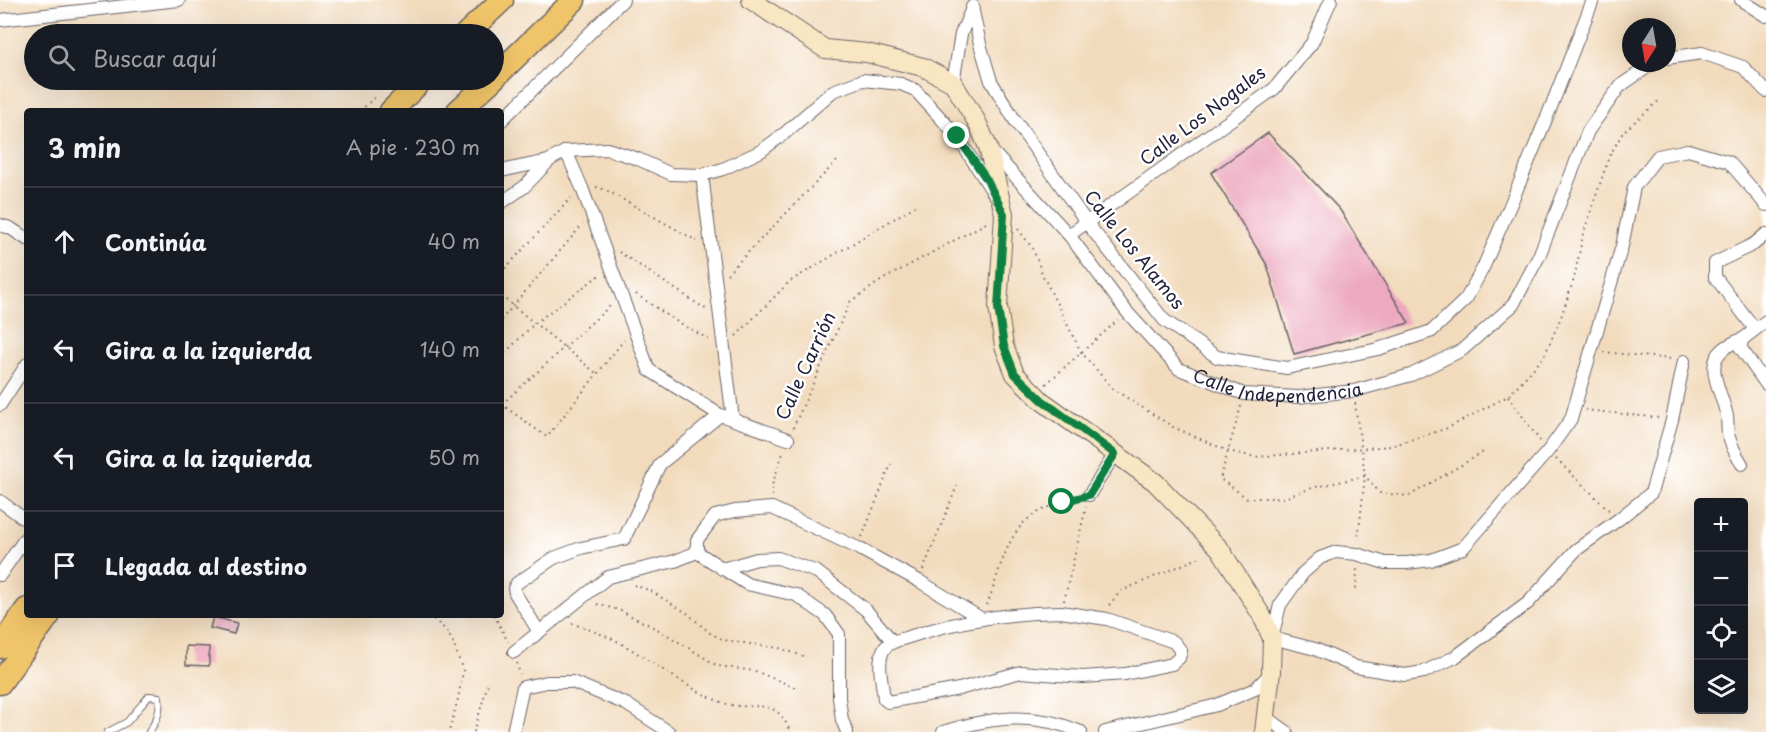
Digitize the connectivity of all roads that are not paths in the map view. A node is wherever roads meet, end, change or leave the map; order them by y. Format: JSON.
{"nodes":[{"id":1,"x":179,"y":0,"type":"edge"},
{"id":2,"x":502,"y":0,"type":"edge"},
{"id":3,"x":574,"y":0,"type":"edge"},
{"id":4,"x":623,"y":0,"type":"edge"},
{"id":5,"x":751,"y":0,"type":"edge"},
{"id":6,"x":1331,"y":0,"type":"edge"},
{"id":7,"x":1593,"y":0,"type":"edge"},
{"id":8,"x":1741,"y":0,"type":"edge"},
{"id":9,"x":973,"y":4,"type":"edge"},
{"id":10,"x":1766,"y":16,"type":"edge"},
{"id":11,"x":0,"y":20,"type":"edge"},
{"id":12,"x":477,"y":24,"type":"edge"},
{"id":13,"x":1676,"y":57,"type":"edge"},
{"id":14,"x":504,"y":68,"type":"edge"},
{"id":15,"x":1640,"y":72,"type":"edge"},
{"id":16,"x":953,"y":83,"type":"junction"},
{"id":17,"x":406,"y":90,"type":"edge"},
{"id":18,"x":481,"y":90,"type":"edge"},
{"id":19,"x":1766,"y":91,"type":"edge"},
{"id":20,"x":384,"y":104,"type":"edge"},
{"id":21,"x":461,"y":108,"type":"edge"},
{"id":22,"x":504,"y":118,"type":"edge"},
{"id":23,"x":988,"y":147,"type":"junction"},
{"id":24,"x":566,"y":152,"type":"junction"},
{"id":25,"x":548,"y":161,"type":"junction"},
{"id":26,"x":504,"y":170,"type":"edge"},
{"id":27,"x":702,"y":175,"type":"junction"},
{"id":28,"x":504,"y":201,"type":"edge"},
{"id":29,"x":1766,"y":205,"type":"edge"},
{"id":30,"x":1004,"y":214,"type":"junction"},
{"id":31,"x":1087,"y":223,"type":"junction"},
{"id":32,"x":0,"y":225,"type":"edge"},
{"id":33,"x":1766,"y":234,"type":"edge"},
{"id":34,"x":1069,"y":235,"type":"junction"},
{"id":35,"x":24,"y":237,"type":"edge"},
{"id":36,"x":1761,"y":325,"type":"edge"},
{"id":37,"x":1742,"y":343,"type":"junction"},
{"id":38,"x":1684,"y":361,"type":"road end"},
{"id":39,"x":24,"y":369,"type":"edge"},
{"id":40,"x":1766,"y":384,"type":"edge"},
{"id":41,"x":0,"y":405,"type":"edge"},
{"id":42,"x":720,"y":415,"type":"junction"},
{"id":43,"x":733,"y":419,"type":"junction"},
{"id":44,"x":788,"y":439,"type":"road end"},
{"id":45,"x":1115,"y":454,"type":"junction"},
{"id":46,"x":1742,"y":464,"type":"dead end"},
{"id":47,"x":1089,"y":495,"type":"road end"},
{"id":48,"x":0,"y":501,"type":"edge"},
{"id":49,"x":24,"y":519,"type":"edge"},
{"id":50,"x":24,"y":540,"type":"edge"},
{"id":51,"x":697,"y":552,"type":"junction"},
{"id":52,"x":722,"y":569,"type":"junction"},
{"id":53,"x":0,"y":575,"type":"edge"},
{"id":54,"x":24,"y":613,"type":"edge"},
{"id":55,"x":47,"y":618,"type":"edge"},
{"id":56,"x":982,"y":619,"type":"junction"},
{"id":57,"x":539,"y":632,"type":"junction"},
{"id":58,"x":1272,"y":638,"type":"junction"},
{"id":59,"x":893,"y":642,"type":"junction"},
{"id":60,"x":0,"y":647,"type":"edge"},
{"id":61,"x":514,"y":652,"type":"dead end"},
{"id":62,"x":1271,"y":672,"type":"junction"},
{"id":63,"x":0,"y":683,"type":"edge"},
{"id":64,"x":1265,"y":724,"type":"edge"},
{"id":65,"x":108,"y":732,"type":"edge"},
{"id":66,"x":149,"y":732,"type":"edge"},
{"id":67,"x":513,"y":732,"type":"edge"},
{"id":68,"x":669,"y":732,"type":"edge"},
{"id":69,"x":847,"y":732,"type":"edge"},
{"id":70,"x":943,"y":732,"type":"edge"},
{"id":71,"x":1081,"y":732,"type":"edge"},
{"id":72,"x":1105,"y":732,"type":"edge"},
{"id":73,"x":1287,"y":732,"type":"edge"}],
"edges":[{"from":1,"to":11,"type":"street"},
{"from":2,"to":12,"type":"highway"},
{"from":3,"to":14,"type":"highway"},
{"from":4,"to":22,"type":"street"},
{"from":5,"to":16,"type":"street"},
{"from":6,"to":31,"type":"street","name":"Calle Los Nogales"},
{"from":7,"to":31,"type":"street","name":"Calle Los Alamos"},
{"from":8,"to":10,"type":"street"},
{"from":9,"to":16,"type":"street"},
{"from":9,"to":31,"type":"street","name":"Calle Los Alamos"},
{"from":13,"to":19,"type":"street"},
{"from":15,"to":34,"type":"street","name":"Calle Independencia"},
{"from":16,"to":23,"type":"street","name":"Calle Independencia"},
{"from":17,"to":20,"type":"highway"},
{"from":18,"to":21,"type":"highway"},
{"from":23,"to":30,"type":"street"},
{"from":23,"to":34,"type":"street","name":"Calle Independencia"},
{"from":24,"to":25,"type":"street"},
{"from":24,"to":27,"type":"street"},
{"from":24,"to":42,"type":"street"},
{"from":25,"to":26,"type":"street"},
{"from":25,"to":28,"type":"street"},
{"from":27,"to":30,"type":"street"},
{"from":27,"to":43,"type":"street"},
{"from":29,"to":58,"type":"street"},
{"from":30,"to":45,"type":"street"},
{"from":31,"to":34,"type":"street","name":"Calle Los Nogales"},
{"from":32,"to":35,"type":"street"},
{"from":33,"to":36,"type":"street"},
{"from":36,"to":37,"type":"street"},
{"from":37,"to":40,"type":"street"},
{"from":37,"to":46,"type":"street"},
{"from":38,"to":58,"type":"street"},
{"from":39,"to":41,"type":"street"},
{"from":42,"to":43,"type":"street"},
{"from":42,"to":57,"type":"street"},
{"from":43,"to":44,"type":"street"},
{"from":45,"to":47,"type":"street"},
{"from":45,"to":58,"type":"street"},
{"from":48,"to":49,"type":"street"},
{"from":50,"to":53,"type":"street"},
{"from":51,"to":52,"type":"street"},
{"from":51,"to":56,"type":"street"},
{"from":51,"to":57,"type":"street"},
{"from":52,"to":59,"type":"street"},
{"from":52,"to":69,"type":"street"},
{"from":54,"to":60,"type":"highway"},
{"from":55,"to":63,"type":"highway"},
{"from":56,"to":59,"type":"street"},
{"from":56,"to":59,"type":"street"},
{"from":57,"to":61,"type":"street"},
{"from":58,"to":62,"type":"street"},
{"from":62,"to":64,"type":"street"},
{"from":62,"to":72,"type":"street"},
{"from":64,"to":73,"type":"street"},
{"from":65,"to":66,"type":"lane"},
{"from":67,"to":68,"type":"street"},
{"from":70,"to":71,"type":"street"}]}
